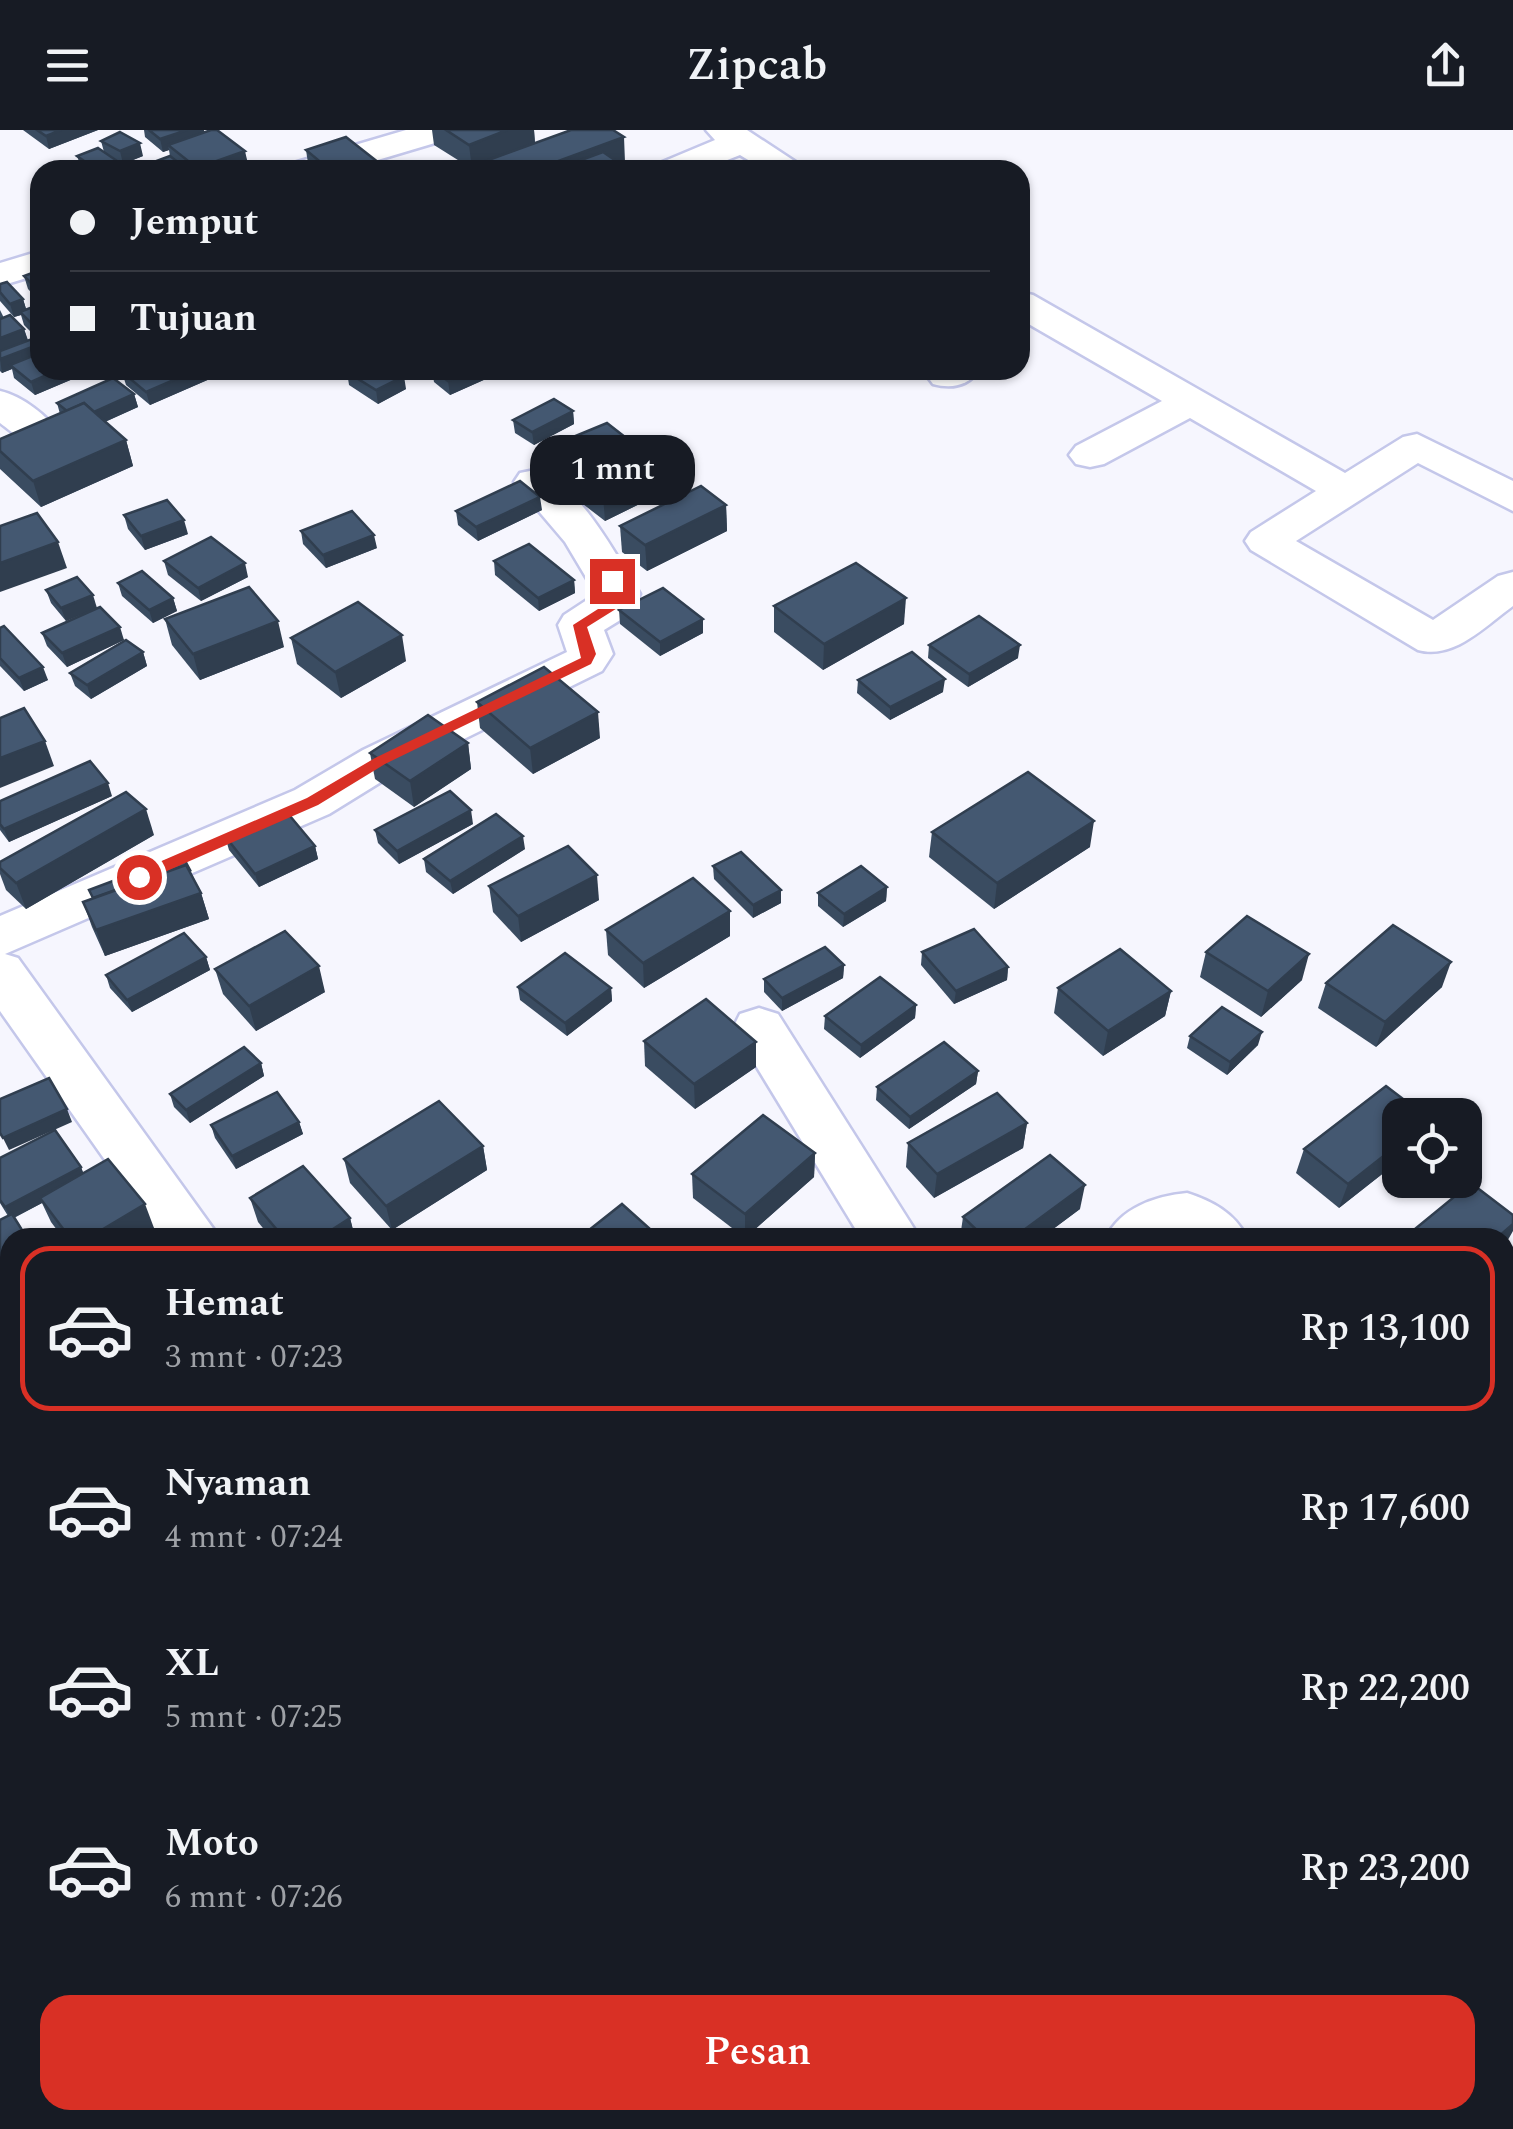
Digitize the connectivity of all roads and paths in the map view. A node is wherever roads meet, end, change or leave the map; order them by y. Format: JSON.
{"nodes":[{"id":1,"x":329,"y":130,"type":"edge"},
{"id":2,"x":443,"y":130,"type":"edge"},
{"id":3,"x":731,"y":136,"type":"edge"},
{"id":4,"x":371,"y":160,"type":"edge"},
{"id":5,"x":374,"y":160,"type":"edge"},
{"id":6,"x":689,"y":160,"type":"edge"},
{"id":7,"x":773,"y":160,"type":"edge"},
{"id":8,"x":30,"y":265,"type":"edge"},
{"id":9,"x":0,"y":275,"type":"edge"},
{"id":10,"x":1031,"y":322,"type":"edge"},
{"id":11,"x":0,"y":402,"type":"edge"},
{"id":12,"x":1191,"y":402,"type":"junction"},
{"id":13,"x":41,"y":434,"type":"edge"},
{"id":14,"x":1090,"y":455,"type":"dead end"},
{"id":15,"x":535,"y":482,"type":"dead end"},
{"id":16,"x":1346,"y":491,"type":"junction"},
{"id":17,"x":1513,"y":498,"type":"edge"},
{"id":18,"x":1513,"y":586,"type":"edge"},
{"id":19,"x":0,"y":937,"type":"edge"},
{"id":20,"x":0,"y":972,"type":"edge"},
{"id":21,"x":758,"y":1028,"type":"dead end"},
{"id":22,"x":185,"y":1228,"type":"edge"},
{"id":23,"x":886,"y":1228,"type":"edge"},
{"id":24,"x":1151,"y":1228,"type":"edge"},
{"id":25,"x":1204,"y":1228,"type":"edge"}],
"edges":[{"from":1,"to":4,"type":"street"},
{"from":2,"to":5,"type":"street"},
{"from":3,"to":6,"type":"street"},
{"from":3,"to":7,"type":"street"},
{"from":8,"to":9,"type":"street"},
{"from":10,"to":12,"type":"street"},
{"from":11,"to":13,"type":"street"},
{"from":12,"to":14,"type":"street"},
{"from":12,"to":16,"type":"street"},
{"from":15,"to":19,"type":"street"},
{"from":16,"to":17,"type":"street"},
{"from":16,"to":18,"type":"street"},
{"from":20,"to":22,"type":"street"},
{"from":21,"to":23,"type":"street"},
{"from":24,"to":25,"type":"street"}]}
